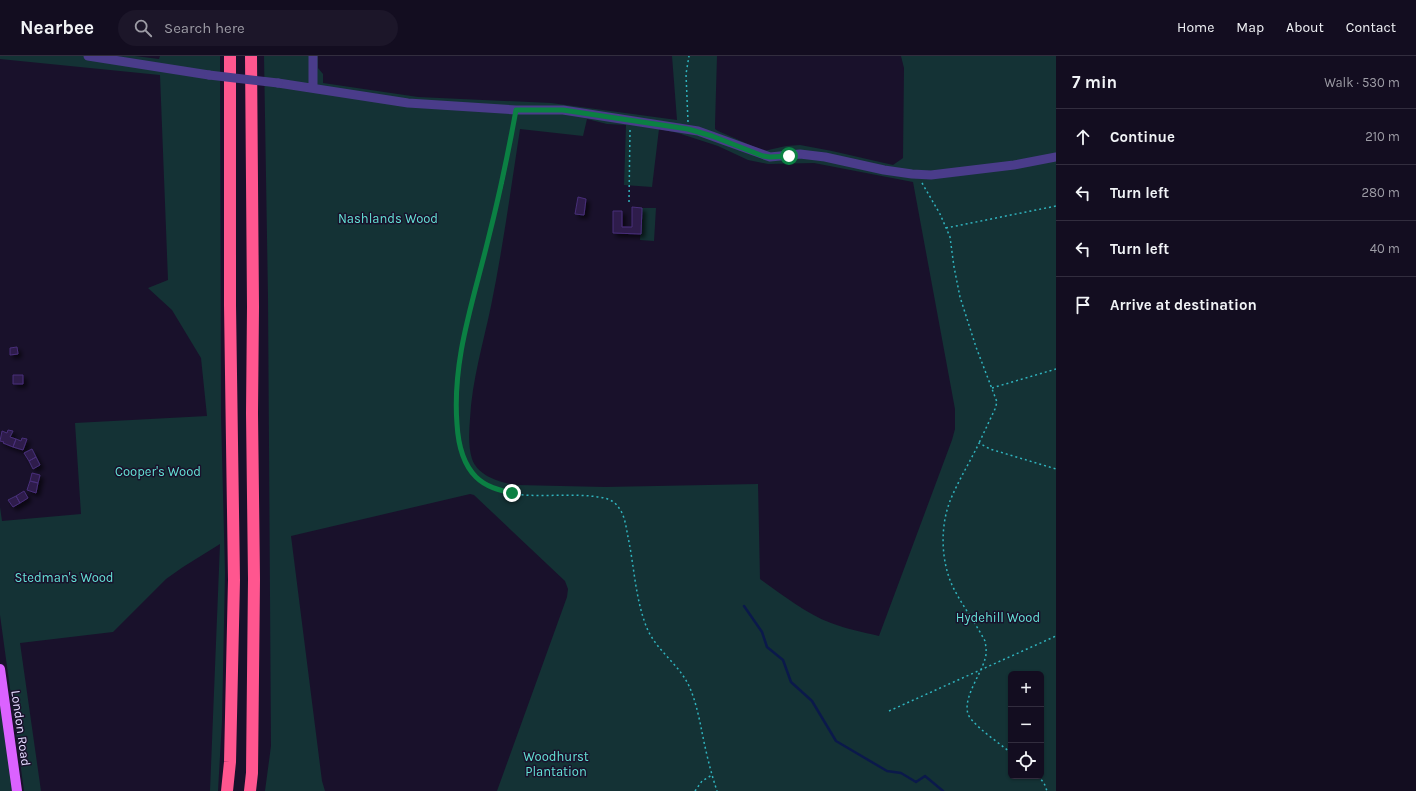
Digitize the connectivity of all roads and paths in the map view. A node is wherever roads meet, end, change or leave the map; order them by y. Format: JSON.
{"nodes":[{"id":1,"x":88,"y":56,"type":"edge"},
{"id":2,"x":230,"y":56,"type":"edge"},
{"id":3,"x":251,"y":56,"type":"edge"},
{"id":4,"x":314,"y":56,"type":"edge"},
{"id":5,"x":689,"y":56,"type":"edge"},
{"id":6,"x":313,"y":88,"type":"junction"},
{"id":7,"x":516,"y":110,"type":"junction"},
{"id":8,"x":630,"y":121,"type":"junction"},
{"id":9,"x":688,"y":129,"type":"junction"},
{"id":10,"x":1056,"y":157,"type":"edge"},
{"id":11,"x":919,"y":175,"type":"junction"},
{"id":12,"x":629,"y":202,"type":"dead end"},
{"id":13,"x":1056,"y":206,"type":"edge"},
{"id":14,"x":946,"y":228,"type":"junction"},
{"id":15,"x":1056,"y":369,"type":"edge"},
{"id":16,"x":992,"y":388,"type":"junction"},
{"id":17,"x":979,"y":443,"type":"junction"},
{"id":18,"x":1056,"y":469,"type":"edge"},
{"id":19,"x":1056,"y":636,"type":"edge"},
{"id":20,"x":0,"y":669,"type":"edge"},
{"id":21,"x":980,"y":670,"type":"junction"},
{"id":22,"x":889,"y":711,"type":"dead end"},
{"id":23,"x":1008,"y":750,"type":"edge"},
{"id":24,"x":712,"y":775,"type":"junction"},
{"id":25,"x":1041,"y":779,"type":"edge"},
{"id":26,"x":17,"y":791,"type":"edge"},
{"id":27,"x":228,"y":791,"type":"edge"},
{"id":28,"x":250,"y":791,"type":"edge"},
{"id":29,"x":695,"y":791,"type":"edge"},
{"id":30,"x":717,"y":791,"type":"edge"},
{"id":31,"x":1047,"y":791,"type":"edge"}],
"edges":[{"from":1,"to":6,"type":"street","bridge":true},
{"from":2,"to":27,"type":"highway"},
{"from":3,"to":28,"type":"highway"},
{"from":4,"to":6,"type":"street"},
{"from":5,"to":9,"type":"path"},
{"from":6,"to":7,"type":"street"},
{"from":7,"to":8,"type":"street"},
{"from":7,"to":24,"type":"path"},
{"from":8,"to":9,"type":"street"},
{"from":8,"to":12,"type":"path"},
{"from":9,"to":11,"type":"street"},
{"from":10,"to":11,"type":"street"},
{"from":11,"to":14,"type":"path"},
{"from":13,"to":14,"type":"path"},
{"from":14,"to":16,"type":"path"},
{"from":15,"to":16,"type":"path"},
{"from":16,"to":17,"type":"path"},
{"from":17,"to":18,"type":"path"},
{"from":17,"to":21,"type":"path"},
{"from":19,"to":21,"type":"path"},
{"from":20,"to":26,"type":"main road","name":"London Road"},
{"from":21,"to":22,"type":"path"},
{"from":21,"to":23,"type":"path"},
{"from":24,"to":29,"type":"path"},
{"from":24,"to":30,"type":"path"},
{"from":25,"to":31,"type":"path"}]}
